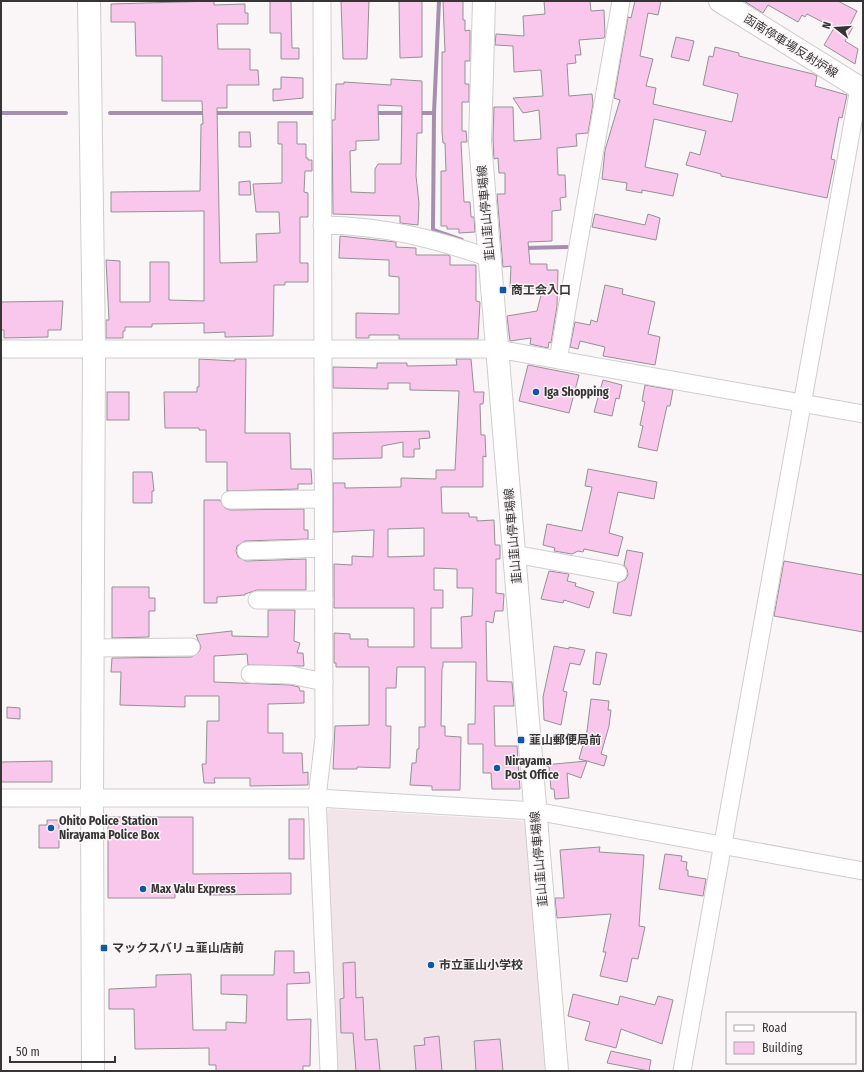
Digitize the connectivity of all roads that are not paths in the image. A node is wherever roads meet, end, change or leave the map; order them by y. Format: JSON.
{"nodes":[{"id":1,"x":89,"y":1,"type":"edge"},
{"id":2,"x":322,"y":1,"type":"edge"},
{"id":3,"x":484,"y":1,"type":"edge"},
{"id":4,"x":622,"y":1,"type":"edge"},
{"id":5,"x":720,"y":1,"type":"edge"},
{"id":6,"x":861,"y":89,"type":"edge"},
{"id":7,"x":322,"y":225,"type":"junction"},
{"id":8,"x":490,"y":258,"type":"junction"},
{"id":9,"x":94,"y":348,"type":"junction"},
{"id":10,"x":322,"y":348,"type":"junction"},
{"id":11,"x":1,"y":349,"type":"edge"},
{"id":12,"x":498,"y":349,"type":"junction"},
{"id":13,"x":558,"y":360,"type":"junction"},
{"id":14,"x":802,"y":403,"type":"junction"},
{"id":15,"x":863,"y":414,"type":"edge"},
{"id":16,"x":323,"y":499,"type":"junction"},
{"id":17,"x":230,"y":500,"type":"dead end"},
{"id":18,"x":323,"y":548,"type":"junction"},
{"id":19,"x":246,"y":551,"type":"dead end"},
{"id":20,"x":514,"y":554,"type":"junction"},
{"id":21,"x":618,"y":573,"type":"dead end"},
{"id":22,"x":257,"y":600,"type":"dead end"},
{"id":23,"x":324,"y":600,"type":"junction"},
{"id":24,"x":191,"y":647,"type":"dead end"},
{"id":25,"x":92,"y":648,"type":"junction"},
{"id":26,"x":250,"y":674,"type":"dead end"},
{"id":27,"x":324,"y":682,"type":"junction"},
{"id":28,"x":1,"y":798,"type":"edge"},
{"id":29,"x":92,"y":798,"type":"junction"},
{"id":30,"x":317,"y":798,"type":"junction"},
{"id":31,"x":535,"y":811,"type":"junction"},
{"id":32,"x":722,"y":845,"type":"junction"},
{"id":33,"x":863,"y":870,"type":"edge"},
{"id":34,"x":93,"y":1071,"type":"edge"},
{"id":35,"x":329,"y":1071,"type":"edge"},
{"id":36,"x":557,"y":1071,"type":"edge"},
{"id":37,"x":682,"y":1071,"type":"edge"}],
"edges":[{"from":1,"to":9,"type":"main road"},
{"from":2,"to":7,"type":"street"},
{"from":3,"to":8,"type":"main road","name":"韮山韮山停車場線"},
{"from":4,"to":13,"type":"street"},
{"from":5,"to":6,"type":"main road","name":"函南停車場反射炉線"},
{"from":6,"to":14,"type":"street"},
{"from":7,"to":8,"type":"street"},
{"from":7,"to":10,"type":"street"},
{"from":8,"to":12,"type":"main road","name":"韮山韮山停車場線"},
{"from":9,"to":10,"type":"street"},
{"from":9,"to":11,"type":"street"},
{"from":9,"to":25,"type":"main road"},
{"from":10,"to":12,"type":"street"},
{"from":10,"to":16,"type":"street"},
{"from":12,"to":13,"type":"street"},
{"from":12,"to":20,"type":"main road","name":"韮山韮山停車場線"},
{"from":13,"to":14,"type":"street"},
{"from":14,"to":15,"type":"street"},
{"from":14,"to":32,"type":"street"},
{"from":16,"to":17,"type":"street"},
{"from":16,"to":18,"type":"street"},
{"from":18,"to":19,"type":"street"},
{"from":18,"to":23,"type":"street"},
{"from":20,"to":21,"type":"street"},
{"from":20,"to":31,"type":"main road","name":"韮山韮山停車場線"},
{"from":22,"to":23,"type":"street"},
{"from":23,"to":27,"type":"street"},
{"from":24,"to":25,"type":"street"},
{"from":25,"to":29,"type":"main road"},
{"from":26,"to":27,"type":"street"},
{"from":27,"to":30,"type":"street"},
{"from":28,"to":29,"type":"street"},
{"from":29,"to":30,"type":"street"},
{"from":29,"to":34,"type":"main road"},
{"from":30,"to":31,"type":"street"},
{"from":30,"to":35,"type":"street"},
{"from":31,"to":32,"type":"street"},
{"from":31,"to":36,"type":"main road","name":"韮山韮山停車場線"},
{"from":32,"to":33,"type":"street"},
{"from":32,"to":37,"type":"street"}]}
